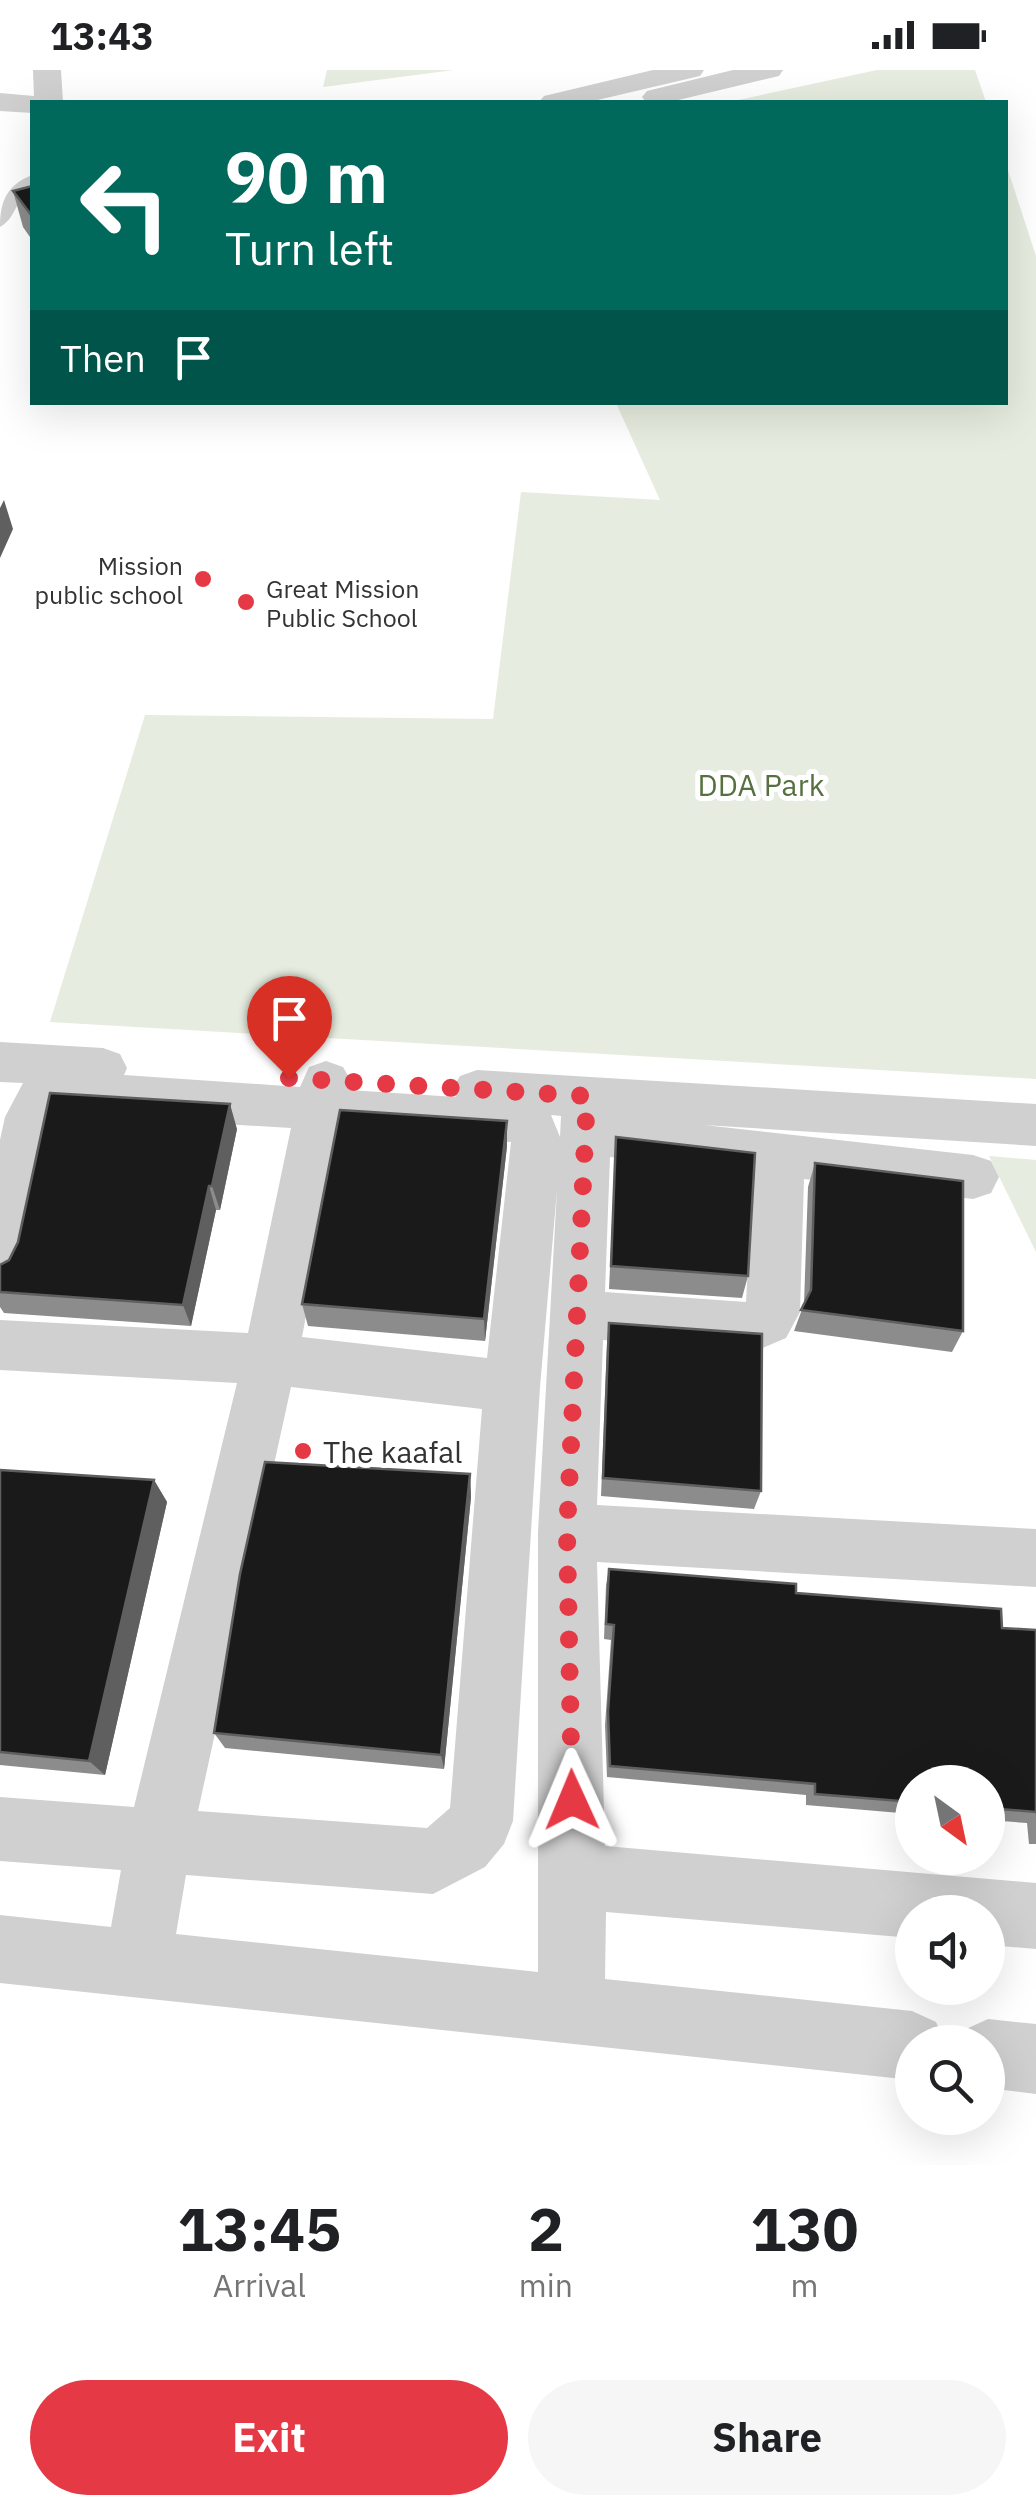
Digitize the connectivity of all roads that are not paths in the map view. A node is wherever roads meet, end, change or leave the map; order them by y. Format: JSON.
{"nodes":[{"id":1,"x":47,"y":70,"type":"edge"},
{"id":2,"x":690,"y":70,"type":"edge"},
{"id":3,"x":768,"y":70,"type":"edge"},
{"id":4,"x":48,"y":100,"type":"edge"},
{"id":5,"x":562,"y":100,"type":"edge"},
{"id":6,"x":640,"y":100,"type":"edge"},
{"id":7,"x":0,"y":102,"type":"edge"},
{"id":8,"x":30,"y":104,"type":"edge"},
{"id":9,"x":0,"y":124,"type":"edge"},
{"id":10,"x":30,"y":126,"type":"edge"},
{"id":11,"x":30,"y":181,"type":"edge"},
{"id":12,"x":0,"y":222,"type":"edge"},
{"id":13,"x":0,"y":1062,"type":"edge"},
{"id":14,"x":323,"y":1096,"type":"junction"},
{"id":15,"x":586,"y":1115,"type":"junction"},
{"id":16,"x":1036,"y":1125,"type":"edge"},
{"id":17,"x":779,"y":1154,"type":"junction"},
{"id":18,"x":973,"y":1177,"type":"dead end"},
{"id":19,"x":0,"y":1264,"type":"edge"},
{"id":20,"x":577,"y":1314,"type":"junction"},
{"id":21,"x":0,"y":1344,"type":"edge"},
{"id":22,"x":270,"y":1360,"type":"junction"},
{"id":23,"x":512,"y":1387,"type":"junction"},
{"id":24,"x":567,"y":1532,"type":"junction"},
{"id":25,"x":1036,"y":1558,"type":"edge"},
{"id":26,"x":0,"y":1829,"type":"edge"},
{"id":27,"x":158,"y":1839,"type":"junction"},
{"id":28,"x":573,"y":1876,"type":"junction"},
{"id":29,"x":1036,"y":1916,"type":"edge"},
{"id":30,"x":0,"y":1949,"type":"edge"},
{"id":31,"x":138,"y":1964,"type":"junction"},
{"id":32,"x":571,"y":2009,"type":"junction"},
{"id":33,"x":895,"y":2044,"type":"edge"},
{"id":34,"x":1005,"y":2056,"type":"edge"},
{"id":35,"x":1036,"y":2059,"type":"edge"}],
"edges":[{"from":1,"to":4,"type":"street"},
{"from":2,"to":5,"type":"street"},
{"from":3,"to":6,"type":"street"},
{"from":7,"to":8,"type":"street"},
{"from":9,"to":10,"type":"street"},
{"from":11,"to":12,"type":"lane"},
{"from":13,"to":14,"type":"street"},
{"from":14,"to":15,"type":"street"},
{"from":14,"to":19,"type":"street"},
{"from":14,"to":22,"type":"street"},
{"from":14,"to":23,"type":"street"},
{"from":15,"to":16,"type":"street"},
{"from":15,"to":17,"type":"street"},
{"from":15,"to":20,"type":"street"},
{"from":17,"to":18,"type":"street"},
{"from":17,"to":20,"type":"street"},
{"from":20,"to":24,"type":"street"},
{"from":21,"to":22,"type":"street"},
{"from":22,"to":23,"type":"street"},
{"from":22,"to":27,"type":"street"},
{"from":23,"to":27,"type":"street"},
{"from":24,"to":25,"type":"street"},
{"from":24,"to":28,"type":"street"},
{"from":26,"to":27,"type":"street"},
{"from":27,"to":31,"type":"street"},
{"from":28,"to":29,"type":"street"},
{"from":28,"to":32,"type":"street"},
{"from":30,"to":31,"type":"street"},
{"from":31,"to":32,"type":"street"},
{"from":32,"to":33,"type":"street"},
{"from":34,"to":35,"type":"street"}]}
